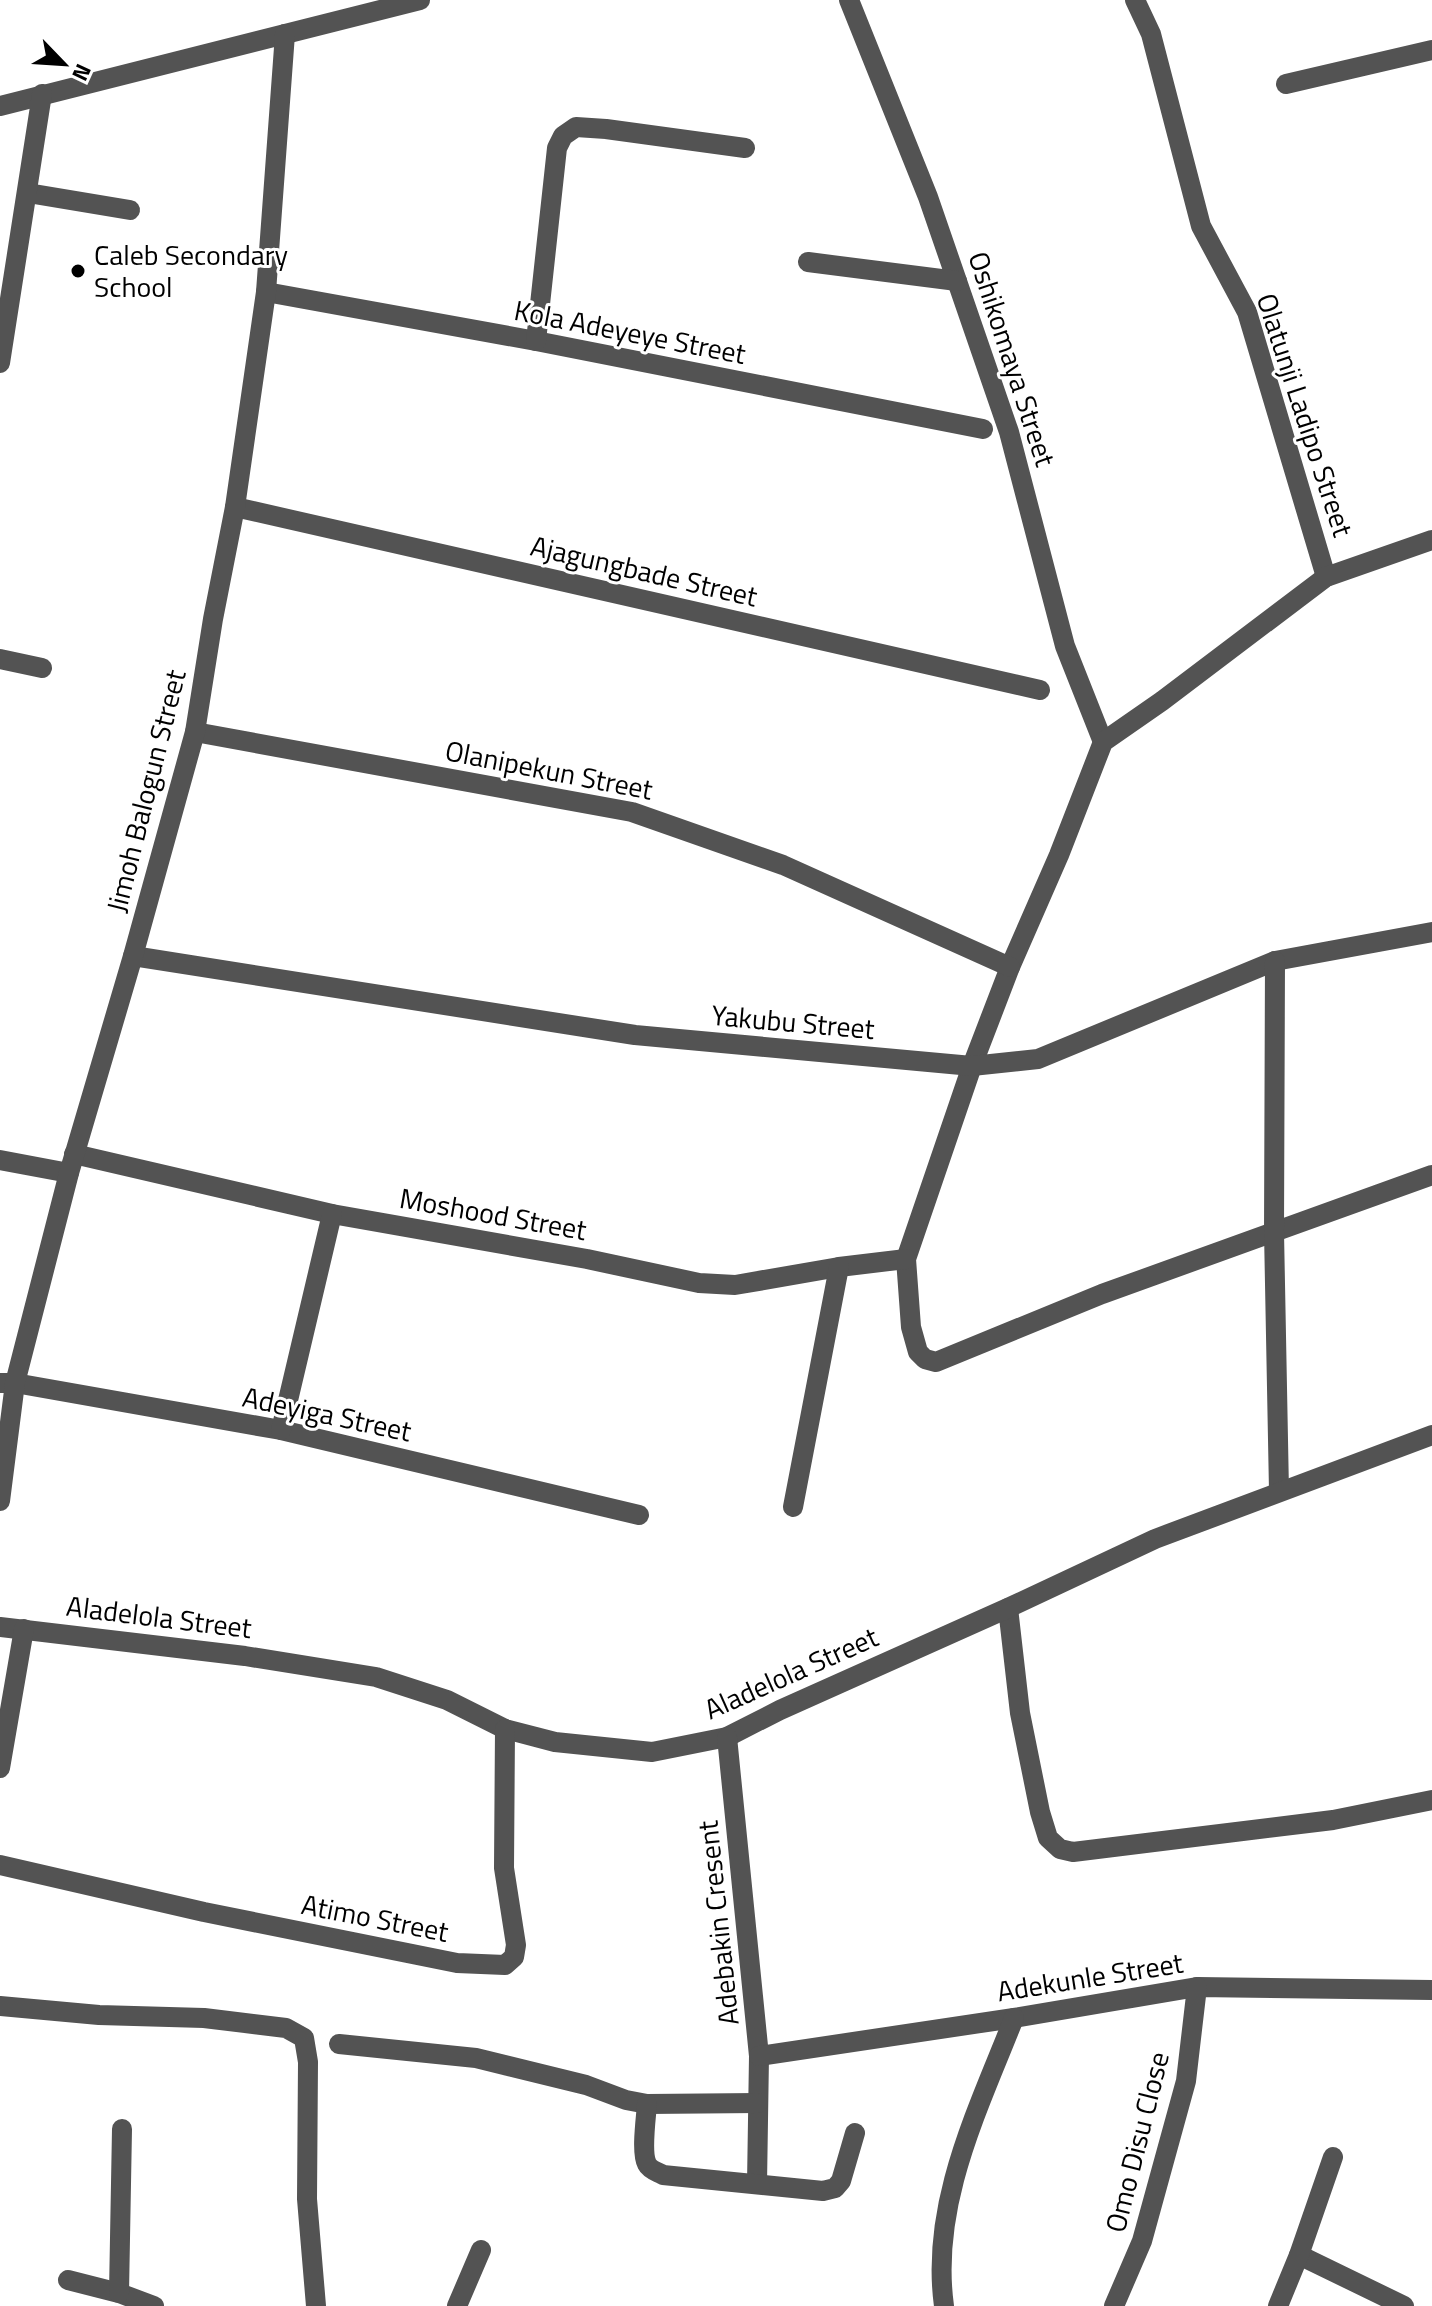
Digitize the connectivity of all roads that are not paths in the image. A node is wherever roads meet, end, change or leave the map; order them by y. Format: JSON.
{"nodes":[{"id":1,"x":420,"y":0,"type":"edge"},
{"id":2,"x":849,"y":0,"type":"edge"},
{"id":3,"x":1135,"y":0,"type":"edge"},
{"id":4,"x":285,"y":34,"type":"junction"},
{"id":5,"x":1432,"y":50,"type":"edge"},
{"id":6,"x":1286,"y":84,"type":"dead end"},
{"id":7,"x":42,"y":94,"type":"junction"},
{"id":8,"x":0,"y":106,"type":"edge"},
{"id":9,"x":745,"y":148,"type":"dead end"},
{"id":10,"x":28,"y":193,"type":"junction"},
{"id":11,"x":130,"y":210,"type":"dead end"},
{"id":12,"x":808,"y":262,"type":"dead end"},
{"id":13,"x":957,"y":281,"type":"junction"},
{"id":14,"x":266,"y":292,"type":"junction"},
{"id":15,"x":536,"y":341,"type":"junction"},
{"id":16,"x":0,"y":363,"type":"edge"},
{"id":17,"x":983,"y":429,"type":"dead end"},
{"id":18,"x":235,"y":507,"type":"junction"},
{"id":19,"x":1432,"y":540,"type":"edge"},
{"id":20,"x":1326,"y":577,"type":"junction"},
{"id":21,"x":0,"y":659,"type":"edge"},
{"id":22,"x":42,"y":668,"type":"dead end"},
{"id":23,"x":1040,"y":690,"type":"dead end"},
{"id":24,"x":195,"y":732,"type":"junction"},
{"id":25,"x":1103,"y":742,"type":"junction"},
{"id":26,"x":1432,"y":932,"type":"edge"},
{"id":27,"x":133,"y":956,"type":"junction"},
{"id":28,"x":1275,"y":961,"type":"junction"},
{"id":29,"x":1010,"y":967,"type":"junction"},
{"id":30,"x":972,"y":1066,"type":"junction"},
{"id":31,"x":0,"y":1160,"type":"edge"},
{"id":32,"x":71,"y":1163,"type":"junction"},
{"id":33,"x":1432,"y":1175,"type":"edge"},
{"id":34,"x":332,"y":1214,"type":"junction"},
{"id":35,"x":1274,"y":1232,"type":"junction"},
{"id":36,"x":906,"y":1259,"type":"junction"},
{"id":37,"x":839,"y":1267,"type":"junction"},
{"id":38,"x":8,"y":1383,"type":"edge"},
{"id":39,"x":281,"y":1430,"type":"junction"},
{"id":40,"x":1432,"y":1435,"type":"edge"},
{"id":41,"x":1279,"y":1491,"type":"junction"},
{"id":42,"x":0,"y":1501,"type":"edge"},
{"id":43,"x":793,"y":1507,"type":"dead end"},
{"id":44,"x":639,"y":1515,"type":"dead end"},
{"id":45,"x":1008,"y":1608,"type":"junction"},
{"id":46,"x":0,"y":1627,"type":"edge"},
{"id":47,"x":24,"y":1629,"type":"junction"},
{"id":48,"x":505,"y":1729,"type":"junction"},
{"id":49,"x":727,"y":1737,"type":"junction"},
{"id":50,"x":0,"y":1768,"type":"edge"},
{"id":51,"x":1432,"y":1800,"type":"edge"},
{"id":52,"x":0,"y":1865,"type":"edge"},
{"id":53,"x":1197,"y":1987,"type":"junction"},
{"id":54,"x":1432,"y":1990,"type":"edge"},
{"id":55,"x":0,"y":2006,"type":"edge"},
{"id":56,"x":1014,"y":2018,"type":"junction"},
{"id":57,"x":339,"y":2044,"type":"dead end"},
{"id":58,"x":759,"y":2056,"type":"junction"},
{"id":59,"x":758,"y":2103,"type":"junction"},
{"id":60,"x":647,"y":2104,"type":"junction"},
{"id":61,"x":122,"y":2129,"type":"dead end"},
{"id":62,"x":855,"y":2133,"type":"dead end"},
{"id":63,"x":1333,"y":2157,"type":"dead end"},
{"id":64,"x":757,"y":2184,"type":"junction"},
{"id":65,"x":481,"y":2250,"type":"dead end"},
{"id":66,"x":1299,"y":2255,"type":"junction"},
{"id":67,"x":68,"y":2280,"type":"dead end"},
{"id":68,"x":119,"y":2293,"type":"junction"},
{"id":69,"x":154,"y":2306,"type":"edge"},
{"id":70,"x":316,"y":2306,"type":"edge"},
{"id":71,"x":457,"y":2306,"type":"edge"},
{"id":72,"x":944,"y":2306,"type":"edge"},
{"id":73,"x":1114,"y":2306,"type":"edge"},
{"id":74,"x":1278,"y":2306,"type":"edge"},
{"id":75,"x":1404,"y":2306,"type":"edge"}],
"edges":[{"from":1,"to":4,"type":"street"},
{"from":2,"to":13,"type":"street","name":"Oshikomaya Street"},
{"from":3,"to":20,"type":"street","name":"Olatunji Ladipo Street"},
{"from":4,"to":7,"type":"street"},
{"from":4,"to":14,"type":"street","name":"Jimoh Balogun Street"},
{"from":5,"to":6,"type":"street"},
{"from":7,"to":8,"type":"street"},
{"from":7,"to":10,"type":"street"},
{"from":9,"to":15,"type":"street"},
{"from":10,"to":11,"type":"street"},
{"from":10,"to":16,"type":"street"},
{"from":12,"to":13,"type":"street"},
{"from":13,"to":25,"type":"street","name":"Oshikomaya Street"},
{"from":14,"to":15,"type":"street","name":"Kola Adeyeye Street"},
{"from":14,"to":18,"type":"street","name":"Jimoh Balogun Street"},
{"from":15,"to":17,"type":"street","name":"Kola Adeyeye Street"},
{"from":18,"to":23,"type":"street","name":"Ajagungbade Street"},
{"from":18,"to":24,"type":"street","name":"Jimoh Balogun Street"},
{"from":19,"to":20,"type":"street"},
{"from":20,"to":25,"type":"street"},
{"from":21,"to":22,"type":"street"},
{"from":24,"to":27,"type":"street","name":"Jimoh Balogun Street"},
{"from":24,"to":29,"type":"street","name":"Olanipekun Street"},
{"from":25,"to":29,"type":"street"},
{"from":26,"to":28,"type":"street","name":"Yakubu Street"},
{"from":27,"to":30,"type":"street","name":"Yakubu Street"},
{"from":27,"to":32,"type":"street","name":"Jimoh Balogun Street"},
{"from":28,"to":30,"type":"street","name":"Yakubu Street"},
{"from":28,"to":35,"type":"street"},
{"from":29,"to":30,"type":"street"},
{"from":30,"to":36,"type":"street"},
{"from":31,"to":32,"type":"street","name":"Moshood Street"},
{"from":32,"to":34,"type":"street","name":"Moshood Street"},
{"from":32,"to":38,"type":"street","name":"Jimoh Balogun Street"},
{"from":33,"to":35,"type":"street"},
{"from":34,"to":37,"type":"street","name":"Moshood Street"},
{"from":34,"to":39,"type":"street"},
{"from":35,"to":36,"type":"street"},
{"from":35,"to":41,"type":"street"},
{"from":36,"to":37,"type":"street","name":"Moshood Street"},
{"from":37,"to":43,"type":"street"},
{"from":38,"to":39,"type":"street","name":"Adeyiga Street"},
{"from":38,"to":42,"type":"street","name":"Jimoh Balogun Street"},
{"from":39,"to":44,"type":"street","name":"Adeyiga Street"},
{"from":40,"to":41,"type":"street","name":"Aladelola Street"},
{"from":41,"to":45,"type":"street","name":"Aladelola Street"},
{"from":45,"to":49,"type":"street","name":"Aladelola Street"},
{"from":45,"to":51,"type":"street"},
{"from":46,"to":47,"type":"street","name":"Aladelola Street"},
{"from":47,"to":48,"type":"street","name":"Aladelola Street"},
{"from":47,"to":50,"type":"street"},
{"from":48,"to":49,"type":"street","name":"Aladelola Street"},
{"from":48,"to":52,"type":"street","name":"Atimo Street"},
{"from":49,"to":58,"type":"street","name":"Adebakin Cresent"},
{"from":53,"to":54,"type":"street","name":"Adekunle Street"},
{"from":53,"to":56,"type":"street","name":"Adekunle Street"},
{"from":53,"to":73,"type":"street","name":"Omo Disu Close"},
{"from":55,"to":70,"type":"street"},
{"from":56,"to":58,"type":"street","name":"Adekunle Street"},
{"from":56,"to":72,"type":"street"},
{"from":57,"to":60,"type":"street"},
{"from":58,"to":59,"type":"street","name":"Adebakin Cresent"},
{"from":59,"to":60,"type":"street"},
{"from":59,"to":64,"type":"street","name":"Adebakin Cresent"},
{"from":60,"to":64,"type":"street"},
{"from":61,"to":68,"type":"street"},
{"from":62,"to":64,"type":"street"},
{"from":63,"to":66,"type":"street"},
{"from":65,"to":71,"type":"street"},
{"from":66,"to":74,"type":"street"},
{"from":66,"to":75,"type":"street"},
{"from":67,"to":68,"type":"street"},
{"from":68,"to":69,"type":"street"}]}
